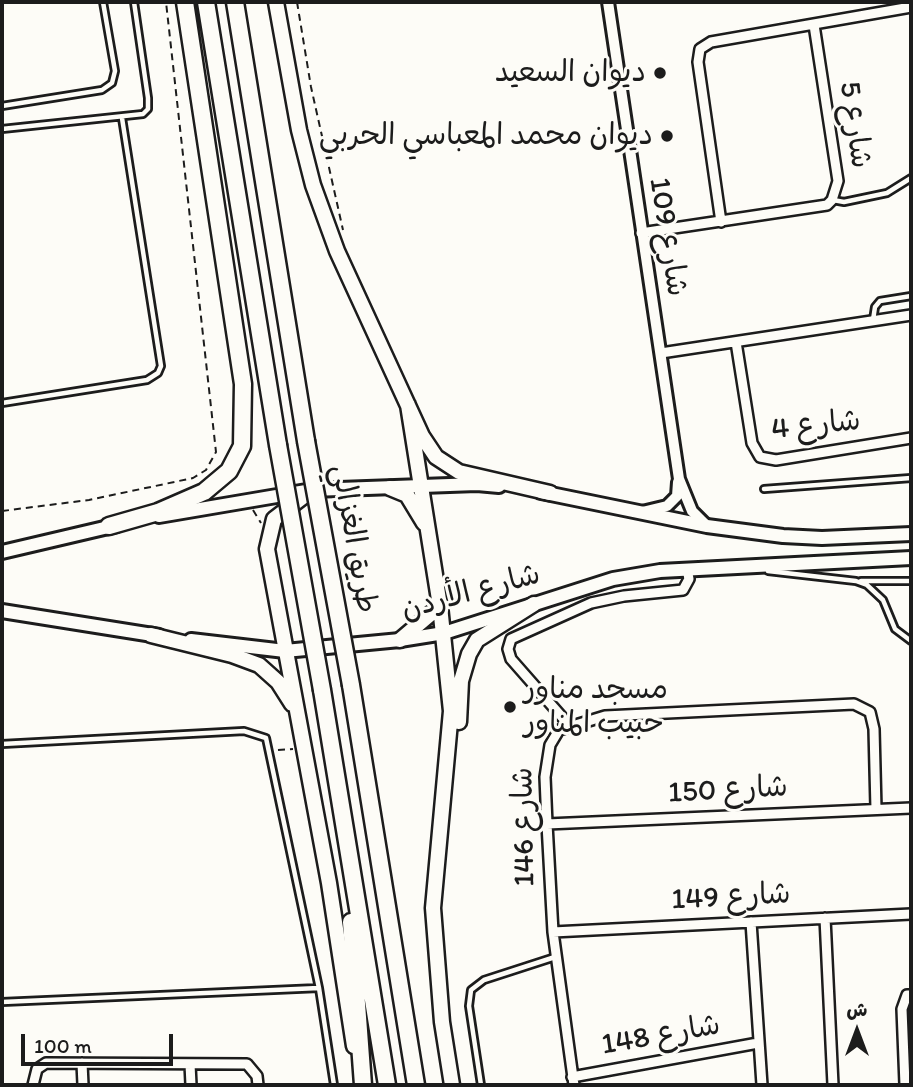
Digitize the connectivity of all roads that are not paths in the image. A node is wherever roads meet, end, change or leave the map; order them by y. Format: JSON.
{"nodes":[{"id":1,"x":103,"y":2,"type":"edge"},
{"id":2,"x":134,"y":2,"type":"edge"},
{"id":3,"x":183,"y":2,"type":"edge"},
{"id":4,"x":206,"y":2,"type":"edge"},
{"id":5,"x":235,"y":2,"type":"edge"},
{"id":6,"x":276,"y":2,"type":"edge"},
{"id":7,"x":608,"y":2,"type":"edge"},
{"id":8,"x":911,"y":7,"type":"edge"},
{"id":9,"x":814,"y":25,"type":"junction"},
{"id":10,"x":2,"y":106,"type":"edge"},
{"id":11,"x":122,"y":118,"type":"junction"},
{"id":12,"x":2,"y":128,"type":"edge"},
{"id":13,"x":911,"y":178,"type":"edge"},
{"id":14,"x":832,"y":200,"type":"junction"},
{"id":15,"x":721,"y":222,"type":"junction"},
{"id":16,"x":641,"y":233,"type":"junction"},
{"id":17,"x":911,"y":290,"type":"edge"},
{"id":18,"x":910,"y":296,"type":"edge"},
{"id":19,"x":911,"y":315,"type":"edge"},
{"id":20,"x":873,"y":321,"type":"junction"},
{"id":21,"x":736,"y":342,"type":"junction"},
{"id":22,"x":661,"y":353,"type":"junction"},
{"id":23,"x":2,"y":403,"type":"edge"},
{"id":24,"x":408,"y":405,"type":"junction"},
{"id":25,"x":911,"y":438,"type":"edge"},
{"id":26,"x":911,"y":478,"type":"edge"},
{"id":27,"x":679,"y":480,"type":"junction"},
{"id":28,"x":423,"y":486,"type":"junction"},
{"id":29,"x":390,"y":488,"type":"junction"},
{"id":30,"x":764,"y":489,"type":"dead end"},
{"id":31,"x":312,"y":490,"type":"junction"},
{"id":32,"x":550,"y":493,"type":"junction"},
{"id":33,"x":640,"y":513,"type":"junction"},
{"id":34,"x":109,"y":526,"type":"junction"},
{"id":35,"x":706,"y":526,"type":"junction"},
{"id":36,"x":911,"y":534,"type":"edge"},
{"id":37,"x":432,"y":547,"type":"junction"},
{"id":38,"x":2,"y":552,"type":"edge"},
{"id":39,"x":911,"y":558,"type":"edge"},
{"id":40,"x":729,"y":567,"type":"junction"},
{"id":41,"x":687,"y":569,"type":"junction"},
{"id":42,"x":856,"y":580,"type":"junction"},
{"id":43,"x":911,"y":581,"type":"edge"},
{"id":44,"x":534,"y":604,"type":"junction"},
{"id":45,"x":440,"y":606,"type":"junction"},
{"id":46,"x":2,"y":611,"type":"edge"},
{"id":47,"x":444,"y":633,"type":"junction"},
{"id":48,"x":151,"y":635,"type":"junction"},
{"id":49,"x":400,"y":640,"type":"junction"},
{"id":50,"x":911,"y":641,"type":"edge"},
{"id":51,"x":285,"y":651,"type":"junction"},
{"id":52,"x":569,"y":726,"type":"junction"},
{"id":53,"x":300,"y":729,"type":"junction"},
{"id":54,"x":2,"y":744,"type":"edge"},
{"id":55,"x":446,"y":789,"type":"junction"},
{"id":56,"x":339,"y":791,"type":"junction"},
{"id":57,"x":911,"y":808,"type":"edge"},
{"id":58,"x":876,"y":809,"type":"junction"},
{"id":59,"x":547,"y":824,"type":"junction"},
{"id":60,"x":911,"y":914,"type":"edge"},
{"id":61,"x":825,"y":918,"type":"junction"},
{"id":62,"x":751,"y":922,"type":"junction"},
{"id":63,"x":553,"y":932,"type":"junction"},
{"id":64,"x":556,"y":957,"type":"junction"},
{"id":65,"x":319,"y":988,"type":"junction"},
{"id":66,"x":911,"y":995,"type":"edge"},
{"id":67,"x":2,"y":1002,"type":"edge"},
{"id":68,"x":758,"y":1043,"type":"junction"},
{"id":69,"x":82,"y":1063,"type":"junction"},
{"id":70,"x":190,"y":1064,"type":"junction"},
{"id":71,"x":573,"y":1081,"type":"edge"},
{"id":72,"x":33,"y":1085,"type":"edge"},
{"id":73,"x":83,"y":1085,"type":"edge"},
{"id":74,"x":191,"y":1085,"type":"edge"},
{"id":75,"x":257,"y":1085,"type":"edge"},
{"id":76,"x":334,"y":1085,"type":"edge"},
{"id":77,"x":361,"y":1085,"type":"edge"},
{"id":78,"x":387,"y":1085,"type":"edge"},
{"id":79,"x":416,"y":1085,"type":"edge"},
{"id":80,"x":452,"y":1085,"type":"edge"},
{"id":81,"x":481,"y":1085,"type":"edge"},
{"id":82,"x":762,"y":1085,"type":"edge"},
{"id":83,"x":833,"y":1085,"type":"edge"},
{"id":84,"x":905,"y":1085,"type":"edge"}],
"edges":[{"from":1,"to":10,"type":"lane"},
{"from":2,"to":11,"type":"lane"},
{"from":3,"to":34,"type":"highway"},
{"from":4,"to":56,"type":"highway","name":"طريق الغزالي","bridge":true},
{"from":5,"to":79,"type":"highway","name":"طريق الغزالي","bridge":true},
{"from":6,"to":24,"type":"main road"},
{"from":7,"to":16,"type":"street","name":"شارع 109"},
{"from":8,"to":9,"type":"street"},
{"from":9,"to":14,"type":"street","name":"شارع 5"},
{"from":9,"to":15,"type":"street"},
{"from":11,"to":12,"type":"lane"},
{"from":11,"to":23,"type":"lane"},
{"from":13,"to":14,"type":"lane"},
{"from":14,"to":15,"type":"street","name":"شارع 5"},
{"from":15,"to":16,"type":"street","name":"شارع 5"},
{"from":16,"to":22,"type":"street","name":"شارع 109"},
{"from":17,"to":18,"type":"lane"},
{"from":18,"to":20,"type":"lane"},
{"from":19,"to":20,"type":"street"},
{"from":20,"to":21,"type":"street"},
{"from":21,"to":22,"type":"street"},
{"from":21,"to":25,"type":"street","name":"شارع 4"},
{"from":22,"to":27,"type":"street","name":"شارع 109"},
{"from":24,"to":28,"type":"main road"},
{"from":24,"to":32,"type":"main road"},
{"from":26,"to":30,"type":"lane"},
{"from":27,"to":33,"type":"street"},
{"from":27,"to":35,"type":"street","name":"شارع 109"},
{"from":28,"to":29,"type":"main road"},
{"from":28,"to":32,"type":"main road"},
{"from":28,"to":37,"type":"main road"},
{"from":29,"to":31,"type":"main road"},
{"from":29,"to":37,"type":"main road"},
{"from":31,"to":34,"type":"main road"},
{"from":31,"to":51,"type":"main road"},
{"from":32,"to":33,"type":"main road"},
{"from":33,"to":35,"type":"main road"},
{"from":34,"to":38,"type":"main road"},
{"from":35,"to":36,"type":"main road"},
{"from":37,"to":45,"type":"main road"},
{"from":39,"to":40,"type":"main road","name":"شارع الأردن"},
{"from":40,"to":41,"type":"main road","name":"شارع الأردن"},
{"from":40,"to":42,"type":"lane"},
{"from":41,"to":44,"type":"main road","name":"شارع الأردن"},
{"from":41,"to":52,"type":"street"},
{"from":42,"to":43,"type":"lane"},
{"from":42,"to":50,"type":"lane"},
{"from":44,"to":47,"type":"main road","name":"شارع الأردن"},
{"from":44,"to":55,"type":"main road"},
{"from":45,"to":47,"type":"main road"},
{"from":45,"to":49,"type":"main road"},
{"from":46,"to":48,"type":"main road","name":"شارع الأردن"},
{"from":47,"to":49,"type":"main road","name":"شارع الأردن"},
{"from":47,"to":55,"type":"main road"},
{"from":48,"to":51,"type":"main road","name":"شارع الأردن"},
{"from":48,"to":53,"type":"main road"},
{"from":49,"to":51,"type":"main road","name":"شارع الأردن"},
{"from":51,"to":53,"type":"main road"},
{"from":52,"to":58,"type":"street"},
{"from":52,"to":59,"type":"street","name":"شارع 146"},
{"from":53,"to":77,"type":"main road"},
{"from":54,"to":65,"type":"lane"},
{"from":55,"to":80,"type":"main road"},
{"from":56,"to":77,"type":"highway"},
{"from":56,"to":78,"type":"highway","name":"طريق الغزالي"},
{"from":57,"to":58,"type":"street","name":"شارع 150"},
{"from":58,"to":59,"type":"street","name":"شارع 150"},
{"from":59,"to":63,"type":"street","name":"شارع 146"},
{"from":60,"to":61,"type":"street","name":"شارع 149"},
{"from":61,"to":62,"type":"street","name":"شارع 149"},
{"from":61,"to":83,"type":"street"},
{"from":62,"to":63,"type":"street","name":"شارع 149"},
{"from":62,"to":68,"type":"street"},
{"from":63,"to":64,"type":"street","name":"شارع 146"},
{"from":64,"to":71,"type":"street","name":"شارع 146"},
{"from":64,"to":81,"type":"lane"},
{"from":65,"to":67,"type":"lane"},
{"from":65,"to":76,"type":"lane"},
{"from":66,"to":84,"type":"street"},
{"from":68,"to":71,"type":"street","name":"شارع 148"},
{"from":68,"to":82,"type":"street"},
{"from":69,"to":70,"type":"street"},
{"from":69,"to":72,"type":"street"},
{"from":69,"to":73,"type":"street"},
{"from":70,"to":74,"type":"street"},
{"from":70,"to":75,"type":"street"}]}
